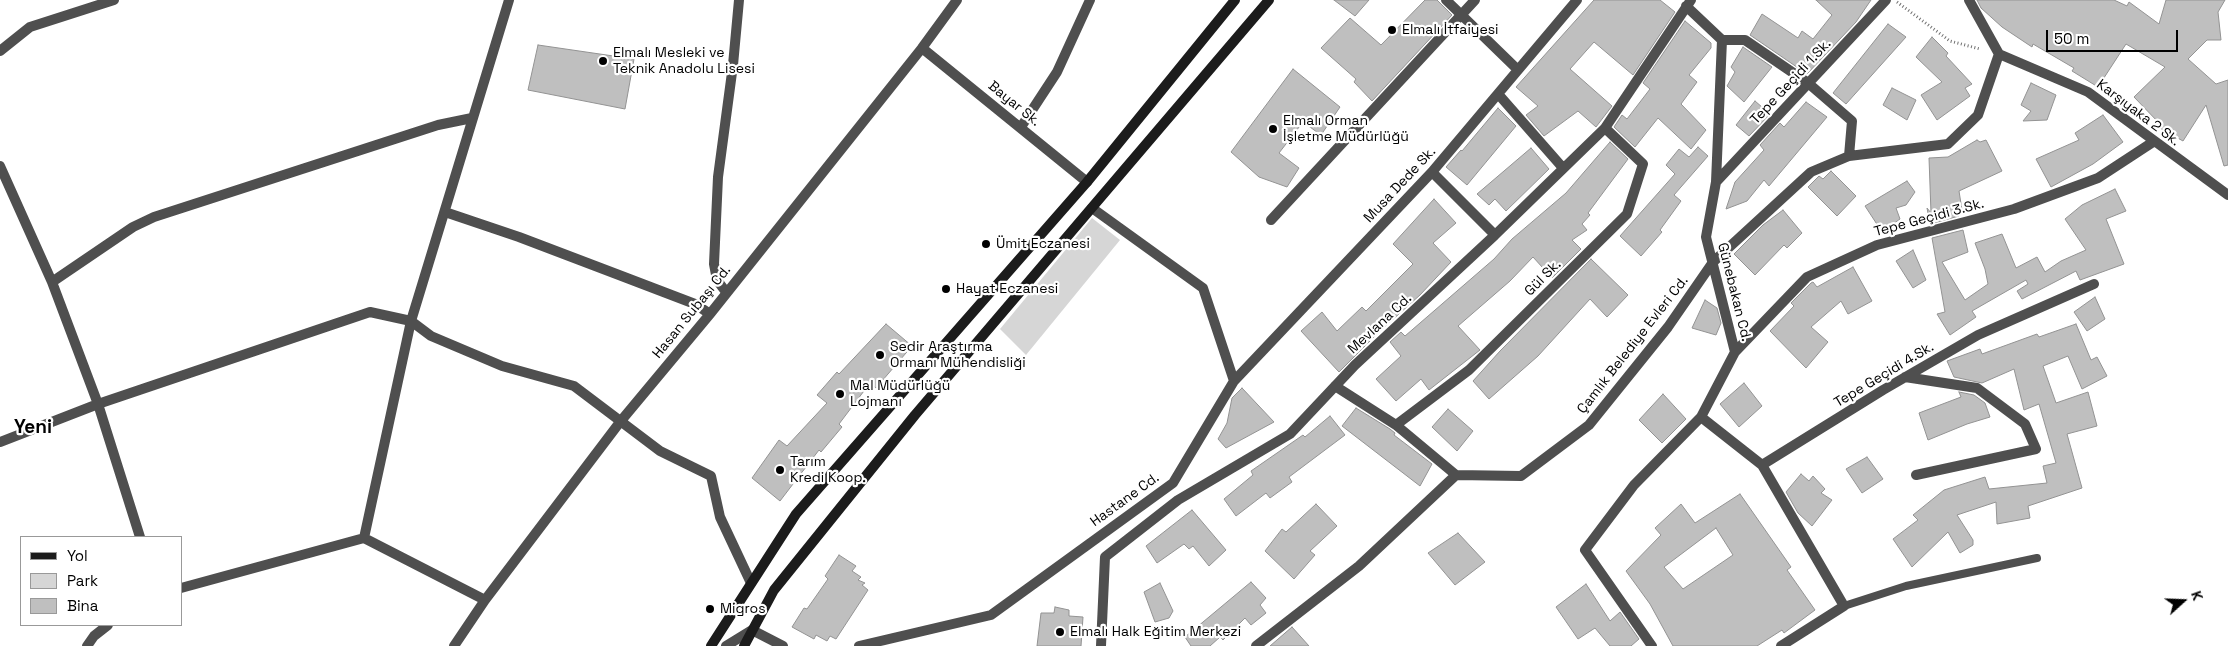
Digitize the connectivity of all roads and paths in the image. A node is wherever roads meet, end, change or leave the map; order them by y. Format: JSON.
{"nodes":[{"id":1,"x":114,"y":0,"type":"edge"},
{"id":2,"x":510,"y":0,"type":"edge"},
{"id":3,"x":739,"y":0,"type":"edge"},
{"id":4,"x":957,"y":0,"type":"edge"},
{"id":5,"x":1090,"y":0,"type":"edge"},
{"id":6,"x":1235,"y":0,"type":"edge"},
{"id":7,"x":1269,"y":0,"type":"edge"},
{"id":8,"x":1446,"y":0,"type":"edge"},
{"id":9,"x":1475,"y":0,"type":"edge"},
{"id":10,"x":1577,"y":0,"type":"edge"},
{"id":11,"x":1886,"y":0,"type":"edge"},
{"id":12,"x":1895,"y":0,"type":"edge"},
{"id":13,"x":1969,"y":0,"type":"edge"},
{"id":14,"x":1689,"y":3,"type":"edge"},
{"id":15,"x":1462,"y":15,"type":"junction"},
{"id":16,"x":1722,"y":40,"type":"junction"},
{"id":17,"x":922,"y":48,"type":"junction"},
{"id":18,"x":0,"y":51,"type":"edge"},
{"id":19,"x":1999,"y":54,"type":"junction"},
{"id":20,"x":1517,"y":69,"type":"junction"},
{"id":21,"x":1808,"y":83,"type":"junction"},
{"id":22,"x":1499,"y":95,"type":"junction"},
{"id":23,"x":472,"y":118,"type":"junction"},
{"id":24,"x":1021,"y":127,"type":"junction"},
{"id":25,"x":1606,"y":128,"type":"junction"},
{"id":26,"x":2153,"y":142,"type":"junction"},
{"id":27,"x":1849,"y":156,"type":"junction"},
{"id":28,"x":0,"y":166,"type":"edge"},
{"id":29,"x":1563,"y":168,"type":"junction"},
{"id":30,"x":1432,"y":172,"type":"junction"},
{"id":31,"x":1087,"y":182,"type":"junction"},
{"id":32,"x":1716,"y":182,"type":"junction"},
{"id":33,"x":2228,"y":195,"type":"edge"},
{"id":34,"x":1092,"y":208,"type":"junction"},
{"id":35,"x":445,"y":212,"type":"junction"},
{"id":36,"x":1271,"y":220,"type":"dead end"},
{"id":37,"x":1495,"y":235,"type":"junction"},
{"id":38,"x":1713,"y":262,"type":"junction"},
{"id":39,"x":52,"y":282,"type":"junction"},
{"id":40,"x":2094,"y":284,"type":"dead end"},
{"id":41,"x":726,"y":292,"type":"junction"},
{"id":42,"x":710,"y":314,"type":"junction"},
{"id":43,"x":411,"y":321,"type":"junction"},
{"id":44,"x":1735,"y":352,"type":"junction"},
{"id":45,"x":1905,"y":377,"type":"junction"},
{"id":46,"x":1234,"y":381,"type":"junction"},
{"id":47,"x":1335,"y":386,"type":"junction"},
{"id":48,"x":98,"y":404,"type":"junction"},
{"id":49,"x":1701,"y":417,"type":"junction"},
{"id":50,"x":620,"y":422,"type":"junction"},
{"id":51,"x":1396,"y":425,"type":"junction"},
{"id":52,"x":0,"y":442,"type":"edge"},
{"id":53,"x":1762,"y":465,"type":"junction"},
{"id":54,"x":1456,"y":475,"type":"junction"},
{"id":55,"x":1916,"y":475,"type":"dead end"},
{"id":56,"x":1173,"y":482,"type":"junction"},
{"id":57,"x":1178,"y":500,"type":"junction"},
{"id":58,"x":140,"y":536,"type":"edge"},
{"id":59,"x":364,"y":538,"type":"junction"},
{"id":60,"x":2037,"y":558,"type":"dead end"},
{"id":61,"x":751,"y":583,"type":"junction"},
{"id":62,"x":182,"y":588,"type":"edge"},
{"id":63,"x":485,"y":600,"type":"junction"},
{"id":64,"x":1844,"y":606,"type":"junction"},
{"id":65,"x":107,"y":626,"type":"edge"},
{"id":66,"x":752,"y":630,"type":"junction"},
{"id":67,"x":87,"y":646,"type":"edge"},
{"id":68,"x":454,"y":646,"type":"edge"},
{"id":69,"x":711,"y":646,"type":"edge"},
{"id":70,"x":726,"y":646,"type":"edge"},
{"id":71,"x":744,"y":646,"type":"edge"},
{"id":72,"x":784,"y":646,"type":"edge"},
{"id":73,"x":859,"y":646,"type":"edge"},
{"id":74,"x":1101,"y":646,"type":"edge"},
{"id":75,"x":1256,"y":646,"type":"edge"},
{"id":76,"x":1652,"y":646,"type":"edge"},
{"id":77,"x":1781,"y":646,"type":"edge"}],
"edges":[{"from":1,"to":18,"type":"street"},
{"from":2,"to":23,"type":"street"},
{"from":3,"to":41,"type":"street"},
{"from":4,"to":17,"type":"street","name":"Hasan Subaşı Cd."},
{"from":5,"to":24,"type":"street"},
{"from":6,"to":31,"type":"main road"},
{"from":7,"to":34,"type":"main road"},
{"from":8,"to":15,"type":"street"},
{"from":9,"to":15,"type":"street"},
{"from":10,"to":20,"type":"street","name":"Musa Dede Sk."},
{"from":11,"to":21,"type":"street","name":"Tepe Geçidi 1.Sk."},
{"from":12,"to":19,"type":"path"},
{"from":13,"to":19,"type":"street"},
{"from":14,"to":16,"type":"street"},
{"from":14,"to":25,"type":"street","name":"Mevlana Cd."},
{"from":15,"to":20,"type":"street"},
{"from":15,"to":36,"type":"street"},
{"from":16,"to":21,"type":"street"},
{"from":16,"to":32,"type":"street","name":"Günebakan Cd."},
{"from":17,"to":24,"type":"street","name":"Bayar Sk."},
{"from":17,"to":41,"type":"street","name":"Hasan Subaşı Cd."},
{"from":19,"to":26,"type":"street","name":"Karşıyaka 2 Sk."},
{"from":19,"to":27,"type":"street","name":"Çamlık Belediye Evleri Cd."},
{"from":20,"to":22,"type":"street","name":"Musa Dede Sk."},
{"from":21,"to":27,"type":"street"},
{"from":21,"to":32,"type":"street","name":"Tepe Geçidi 1.Sk."},
{"from":22,"to":29,"type":"street"},
{"from":22,"to":30,"type":"street","name":"Musa Dede Sk."},
{"from":23,"to":35,"type":"street"},
{"from":23,"to":39,"type":"street"},
{"from":24,"to":31,"type":"street","name":"Bayar Sk."},
{"from":25,"to":29,"type":"street","name":"Mevlana Cd."},
{"from":25,"to":51,"type":"street","name":"Gül Sk."},
{"from":26,"to":33,"type":"street","name":"Karşıyaka 2 Sk."},
{"from":26,"to":44,"type":"street","name":"Tepe Geçidi 3.Sk."},
{"from":27,"to":38,"type":"street","name":"Çamlık Belediye Evleri Cd."},
{"from":28,"to":39,"type":"street"},
{"from":29,"to":37,"type":"street","name":"Mevlana Cd."},
{"from":30,"to":37,"type":"street"},
{"from":30,"to":46,"type":"street","name":"Musa Dede Sk."},
{"from":31,"to":61,"type":"main road"},
{"from":32,"to":38,"type":"street","name":"Günebakan Cd."},
{"from":34,"to":46,"type":"street"},
{"from":34,"to":66,"type":"main road"},
{"from":35,"to":42,"type":"street"},
{"from":35,"to":43,"type":"street"},
{"from":37,"to":47,"type":"street","name":"Mevlana Cd."},
{"from":38,"to":44,"type":"street","name":"Günebakan Cd."},
{"from":38,"to":54,"type":"street","name":"Çamlık Belediye Evleri Cd."},
{"from":39,"to":48,"type":"street"},
{"from":40,"to":45,"type":"street","name":"Tepe Geçidi 4.Sk."},
{"from":41,"to":42,"type":"street","name":"Hasan Subaşı Cd."},
{"from":42,"to":50,"type":"street","name":"Hasan Subaşı Cd."},
{"from":43,"to":48,"type":"street"},
{"from":43,"to":50,"type":"street"},
{"from":43,"to":59,"type":"street"},
{"from":44,"to":49,"type":"street","name":"Günebakan Cd."},
{"from":45,"to":53,"type":"street","name":"Tepe Geçidi 4.Sk."},
{"from":45,"to":55,"type":"street"},
{"from":46,"to":56,"type":"street","name":"Hastane Cd."},
{"from":47,"to":51,"type":"street"},
{"from":47,"to":57,"type":"street","name":"Mevlana Cd."},
{"from":48,"to":52,"type":"street"},
{"from":48,"to":58,"type":"street"},
{"from":49,"to":53,"type":"street"},
{"from":49,"to":76,"type":"street","name":"Günebakan Cd."},
{"from":50,"to":61,"type":"street"},
{"from":50,"to":63,"type":"street","name":"Hasan Subaşı Cd."},
{"from":51,"to":54,"type":"street"},
{"from":53,"to":64,"type":"street"},
{"from":54,"to":75,"type":"street"},
{"from":56,"to":57,"type":"street"},
{"from":56,"to":73,"type":"street","name":"Hastane Cd."},
{"from":57,"to":74,"type":"street","name":"Mevlana Cd."},
{"from":59,"to":62,"type":"street"},
{"from":59,"to":63,"type":"street"},
{"from":60,"to":64,"type":"lane"},
{"from":61,"to":69,"type":"main road"},
{"from":63,"to":68,"type":"street","name":"Hasan Subaşı Cd."},
{"from":64,"to":77,"type":"street"},
{"from":65,"to":67,"type":"street"},
{"from":66,"to":70,"type":"street"},
{"from":66,"to":71,"type":"main road"},
{"from":66,"to":72,"type":"street"}]}
